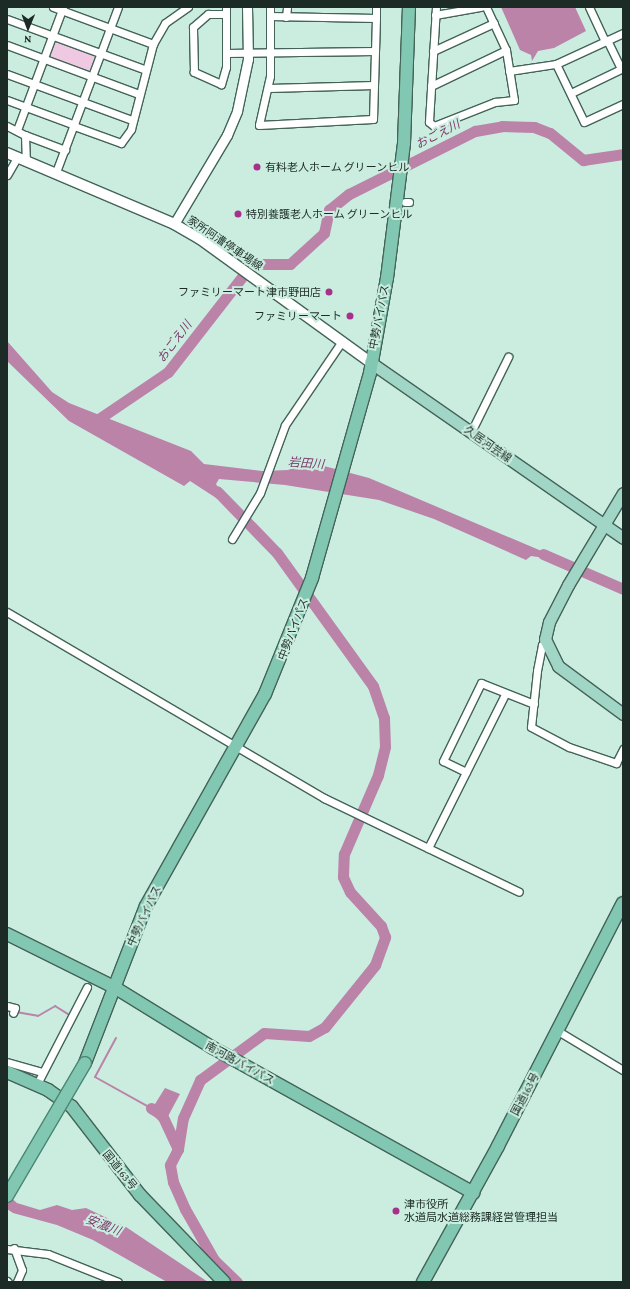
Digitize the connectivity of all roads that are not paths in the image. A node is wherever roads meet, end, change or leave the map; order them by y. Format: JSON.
{"nodes":[{"id":1,"x":53,"y":7,"type":"edge"},
{"id":2,"x":118,"y":7,"type":"edge"},
{"id":3,"x":188,"y":7,"type":"edge"},
{"id":4,"x":247,"y":7,"type":"edge"},
{"id":5,"x":270,"y":7,"type":"edge"},
{"id":6,"x":286,"y":7,"type":"edge"},
{"id":7,"x":376,"y":7,"type":"edge"},
{"id":8,"x":410,"y":7,"type":"edge"},
{"id":9,"x":436,"y":7,"type":"edge"},
{"id":10,"x":481,"y":7,"type":"edge"},
{"id":11,"x":486,"y":7,"type":"edge"},
{"id":12,"x":589,"y":7,"type":"edge"},
{"id":13,"x":63,"y":9,"type":"edge"},
{"id":14,"x":226,"y":11,"type":"edge"},
{"id":15,"x":435,"y":15,"type":"junction"},
{"id":16,"x":270,"y":16,"type":"junction"},
{"id":17,"x":286,"y":16,"type":"junction"},
{"id":18,"x":376,"y":18,"type":"junction"},
{"id":19,"x":7,"y":19,"type":"edge"},
{"id":20,"x":494,"y":23,"type":"junction"},
{"id":21,"x":110,"y":28,"type":"junction"},
{"id":22,"x":623,"y":32,"type":"edge"},
{"id":23,"x":52,"y":36,"type":"junction"},
{"id":24,"x":606,"y":40,"type":"junction"},
{"id":25,"x":153,"y":44,"type":"junction"},
{"id":26,"x":7,"y":45,"type":"edge"},
{"id":27,"x":506,"y":50,"type":"junction"},
{"id":28,"x":376,"y":51,"type":"junction"},
{"id":29,"x":433,"y":51,"type":"junction"},
{"id":30,"x":271,"y":52,"type":"junction"},
{"id":31,"x":226,"y":53,"type":"junction"},
{"id":32,"x":247,"y":53,"type":"junction"},
{"id":33,"x":100,"y":54,"type":"junction"},
{"id":34,"x":44,"y":59,"type":"junction"},
{"id":35,"x":556,"y":64,"type":"junction"},
{"id":36,"x":622,"y":69,"type":"edge"},
{"id":37,"x":146,"y":70,"type":"junction"},
{"id":38,"x":509,"y":71,"type":"junction"},
{"id":39,"x":7,"y":74,"type":"edge"},
{"id":40,"x":92,"y":77,"type":"junction"},
{"id":41,"x":34,"y":84,"type":"junction"},
{"id":42,"x":374,"y":85,"type":"junction"},
{"id":43,"x":431,"y":86,"type":"junction"},
{"id":44,"x":269,"y":88,"type":"junction"},
{"id":45,"x":571,"y":93,"type":"junction"},
{"id":46,"x":139,"y":94,"type":"junction"},
{"id":47,"x":7,"y":100,"type":"edge"},
{"id":48,"x":83,"y":102,"type":"junction"},
{"id":49,"x":623,"y":104,"type":"edge"},
{"id":50,"x":26,"y":107,"type":"junction"},
{"id":51,"x":132,"y":120,"type":"junction"},
{"id":52,"x":7,"y":126,"type":"edge"},
{"id":53,"x":74,"y":126,"type":"junction"},
{"id":54,"x":17,"y":130,"type":"junction"},
{"id":55,"x":25,"y":135,"type":"junction"},
{"id":56,"x":65,"y":150,"type":"junction"},
{"id":57,"x":7,"y":153,"type":"edge"},
{"id":58,"x":22,"y":158,"type":"junction"},
{"id":59,"x":56,"y":172,"type":"junction"},
{"id":60,"x":7,"y":175,"type":"edge"},
{"id":61,"x":174,"y":224,"type":"junction"},
{"id":62,"x":342,"y":341,"type":"junction"},
{"id":63,"x":508,"y":357,"type":"dead end"},
{"id":64,"x":370,"y":362,"type":"junction"},
{"id":65,"x":471,"y":432,"type":"junction"},
{"id":66,"x":623,"y":493,"type":"edge"},
{"id":67,"x":604,"y":528,"type":"junction"},
{"id":68,"x":623,"y":538,"type":"edge"},
{"id":69,"x":232,"y":539,"type":"dead end"},
{"id":70,"x":7,"y":612,"type":"edge"},
{"id":71,"x":546,"y":642,"type":"junction"},
{"id":72,"x":505,"y":694,"type":"junction"},
{"id":73,"x":534,"y":704,"type":"junction"},
{"id":74,"x":623,"y":714,"type":"edge"},
{"id":75,"x":238,"y":745,"type":"junction"},
{"id":76,"x":623,"y":749,"type":"edge"},
{"id":77,"x":466,"y":772,"type":"junction"},
{"id":78,"x":428,"y":848,"type":"junction"},
{"id":79,"x":519,"y":892,"type":"dead end"},
{"id":80,"x":623,"y":903,"type":"edge"},
{"id":81,"x":7,"y":934,"type":"edge"},
{"id":82,"x":114,"y":987,"type":"junction"},
{"id":83,"x":87,"y":988,"type":"dead end"},
{"id":84,"x":558,"y":1031,"type":"junction"},
{"id":85,"x":7,"y":1062,"type":"edge"},
{"id":86,"x":623,"y":1070,"type":"edge"},
{"id":87,"x":7,"y":1072,"type":"edge"},
{"id":88,"x":39,"y":1078,"type":"junction"},
{"id":89,"x":472,"y":1193,"type":"junction"},
{"id":90,"x":7,"y":1196,"type":"edge"},
{"id":91,"x":10,"y":1248,"type":"edge"},
{"id":92,"x":17,"y":1282,"type":"edge"},
{"id":93,"x":118,"y":1282,"type":"edge"},
{"id":94,"x":224,"y":1282,"type":"edge"},
{"id":95,"x":423,"y":1282,"type":"edge"}],
"edges":[{"from":1,"to":13,"type":"street"},
{"from":2,"to":21,"type":"street"},
{"from":3,"to":25,"type":"street"},
{"from":4,"to":32,"type":"street"},
{"from":5,"to":16,"type":"street"},
{"from":6,"to":17,"type":"street"},
{"from":7,"to":18,"type":"street"},
{"from":8,"to":64,"type":"highway","name":"中勢バイパス"},
{"from":9,"to":15,"type":"street"},
{"from":10,"to":15,"type":"street"},
{"from":11,"to":20,"type":"street"},
{"from":12,"to":24,"type":"street"},
{"from":13,"to":21,"type":"street"},
{"from":13,"to":23,"type":"street"},
{"from":14,"to":31,"type":"street"},
{"from":14,"to":31,"type":"street"},
{"from":15,"to":29,"type":"street"},
{"from":16,"to":17,"type":"street"},
{"from":16,"to":30,"type":"street"},
{"from":17,"to":18,"type":"street"},
{"from":18,"to":28,"type":"street"},
{"from":19,"to":23,"type":"street"},
{"from":20,"to":27,"type":"street"},
{"from":20,"to":29,"type":"street"},
{"from":21,"to":25,"type":"street"},
{"from":21,"to":33,"type":"street"},
{"from":22,"to":24,"type":"street"},
{"from":23,"to":33,"type":"street"},
{"from":23,"to":34,"type":"street"},
{"from":24,"to":35,"type":"street"},
{"from":24,"to":36,"type":"street"},
{"from":25,"to":37,"type":"street"},
{"from":26,"to":34,"type":"street"},
{"from":27,"to":38,"type":"street"},
{"from":27,"to":43,"type":"street"},
{"from":28,"to":30,"type":"street"},
{"from":28,"to":42,"type":"street"},
{"from":29,"to":43,"type":"street"},
{"from":30,"to":32,"type":"street"},
{"from":30,"to":44,"type":"street"},
{"from":31,"to":32,"type":"street"},
{"from":32,"to":61,"type":"street"},
{"from":33,"to":37,"type":"street"},
{"from":33,"to":40,"type":"street"},
{"from":34,"to":40,"type":"street"},
{"from":34,"to":41,"type":"street"},
{"from":35,"to":38,"type":"street"},
{"from":35,"to":45,"type":"street"},
{"from":36,"to":45,"type":"street"},
{"from":37,"to":46,"type":"street"},
{"from":38,"to":43,"type":"street"},
{"from":39,"to":41,"type":"street"},
{"from":40,"to":46,"type":"street"},
{"from":40,"to":48,"type":"street"},
{"from":41,"to":48,"type":"street"},
{"from":41,"to":50,"type":"street"},
{"from":42,"to":44,"type":"street"},
{"from":42,"to":44,"type":"street"},
{"from":45,"to":49,"type":"street"},
{"from":46,"to":51,"type":"street"},
{"from":47,"to":50,"type":"street"},
{"from":48,"to":51,"type":"street"},
{"from":48,"to":53,"type":"street"},
{"from":50,"to":53,"type":"street"},
{"from":50,"to":54,"type":"street"},
{"from":51,"to":53,"type":"street"},
{"from":52,"to":54,"type":"street"},
{"from":53,"to":56,"type":"street"},
{"from":54,"to":55,"type":"street"},
{"from":55,"to":56,"type":"street"},
{"from":55,"to":58,"type":"street"},
{"from":56,"to":59,"type":"street"},
{"from":57,"to":58,"type":"main road","name":"家所阿漕停車場線"},
{"from":58,"to":59,"type":"main road","name":"家所阿漕停車場線"},
{"from":58,"to":60,"type":"street"},
{"from":59,"to":61,"type":"main road","name":"家所阿漕停車場線"},
{"from":61,"to":62,"type":"main road","name":"家所阿漕停車場線"},
{"from":62,"to":64,"type":"main road","name":"家所阿漕停車場線"},
{"from":62,"to":69,"type":"street"},
{"from":63,"to":65,"type":"street"},
{"from":64,"to":65,"type":"main road","name":"久居河芸線"},
{"from":64,"to":75,"type":"highway","name":"中勢バイパス"},
{"from":65,"to":67,"type":"main road","name":"久居河芸線"},
{"from":66,"to":67,"type":"main road"},
{"from":67,"to":68,"type":"main road","name":"久居河芸線"},
{"from":67,"to":71,"type":"main road"},
{"from":70,"to":75,"type":"street"},
{"from":71,"to":73,"type":"street"},
{"from":71,"to":74,"type":"main road"},
{"from":72,"to":73,"type":"street"},
{"from":72,"to":77,"type":"street"},
{"from":72,"to":77,"type":"street"},
{"from":73,"to":76,"type":"street"},
{"from":75,"to":78,"type":"street"},
{"from":75,"to":82,"type":"highway","name":"中勢バイパス"},
{"from":77,"to":78,"type":"street"},
{"from":78,"to":79,"type":"street"},
{"from":80,"to":84,"type":"highway","name":"国道163号"},
{"from":81,"to":82,"type":"highway","name":"南河路バイパス"},
{"from":82,"to":89,"type":"highway","name":"南河路バイパス"},
{"from":82,"to":90,"type":"highway","name":"中勢バイパス","bridge":true},
{"from":83,"to":88,"type":"street"},
{"from":84,"to":86,"type":"street"},
{"from":84,"to":89,"type":"highway","name":"国道163号"},
{"from":85,"to":88,"type":"street"},
{"from":87,"to":88,"type":"highway","name":"国道163号"},
{"from":88,"to":94,"type":"highway","name":"国道163号"},
{"from":89,"to":95,"type":"highway","name":"国道163号"},
{"from":91,"to":92,"type":"street"},
{"from":91,"to":93,"type":"street"}]}
